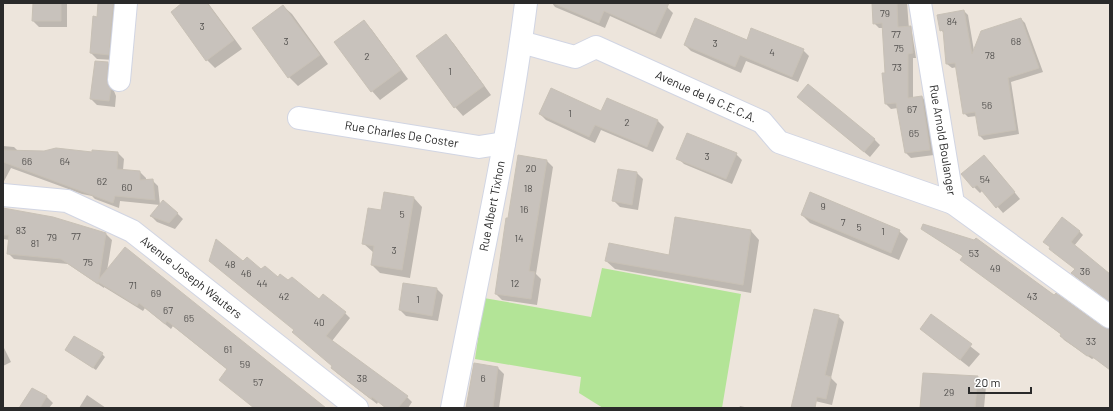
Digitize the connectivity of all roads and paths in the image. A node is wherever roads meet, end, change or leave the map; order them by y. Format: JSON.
{"nodes":[{"id":1,"x":126,"y":3,"type":"edge"},
{"id":2,"x":526,"y":3,"type":"edge"},
{"id":3,"x":920,"y":3,"type":"edge"},
{"id":4,"x":521,"y":42,"type":"junction"},
{"id":5,"x":119,"y":80,"type":"dead end"},
{"id":6,"x":299,"y":118,"type":"dead end"},
{"id":7,"x":504,"y":143,"type":"junction"},
{"id":8,"x":3,"y":195,"type":"edge"},
{"id":9,"x":953,"y":203,"type":"junction"},
{"id":10,"x":1110,"y":317,"type":"edge"},
{"id":11,"x":357,"y":408,"type":"edge"},
{"id":12,"x":452,"y":408,"type":"edge"}],
"edges":[{"from":1,"to":5,"type":"street"},
{"from":2,"to":4,"type":"street","name":"Rue Albert Tixhon"},
{"from":3,"to":9,"type":"street","name":"Rue Arnold Boulanger"},
{"from":4,"to":7,"type":"street","name":"Rue Albert Tixhon"},
{"from":4,"to":9,"type":"street","name":"Avenue de la C.E.C.A."},
{"from":6,"to":7,"type":"street","name":"Rue Charles De Coster"},
{"from":7,"to":12,"type":"street","name":"Rue Albert Tixhon"},
{"from":8,"to":11,"type":"street","name":"Avenue Joseph Wauters"},
{"from":9,"to":10,"type":"street","name":"Rue Arnold Boulanger"}]}
